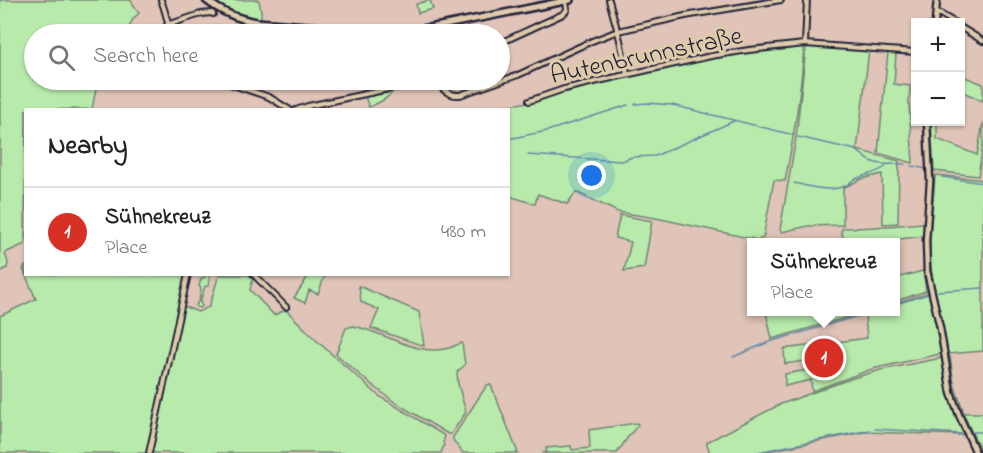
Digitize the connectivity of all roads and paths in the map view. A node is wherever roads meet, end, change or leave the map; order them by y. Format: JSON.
{"nodes":[{"id":1,"x":161,"y":0,"type":"edge"},
{"id":2,"x":206,"y":0,"type":"edge"},
{"id":3,"x":567,"y":0,"type":"edge"},
{"id":4,"x":609,"y":0,"type":"edge"},
{"id":5,"x":781,"y":0,"type":"edge"},
{"id":6,"x":807,"y":0,"type":"edge"},
{"id":7,"x":937,"y":0,"type":"edge"},
{"id":8,"x":213,"y":14,"type":"dead end"},
{"id":9,"x":936,"y":14,"type":"junction"},
{"id":10,"x":936,"y":18,"type":"edge"},
{"id":11,"x":947,"y":18,"type":"edge"},
{"id":12,"x":168,"y":24,"type":"edge"},
{"id":13,"x":171,"y":24,"type":"edge"},
{"id":14,"x":281,"y":24,"type":"edge"},
{"id":15,"x":450,"y":24,"type":"edge"},
{"id":16,"x":965,"y":30,"type":"edge"},
{"id":17,"x":618,"y":31,"type":"junction"},
{"id":18,"x":510,"y":38,"type":"edge"},
{"id":19,"x":983,"y":40,"type":"edge"},
{"id":20,"x":806,"y":44,"type":"junction"},
{"id":21,"x":911,"y":52,"type":"edge"},
{"id":22,"x":627,"y":74,"type":"junction"},
{"id":23,"x":510,"y":78,"type":"edge"},
{"id":24,"x":246,"y":90,"type":"edge"},
{"id":25,"x":385,"y":90,"type":"edge"},
{"id":26,"x":444,"y":90,"type":"edge"},
{"id":27,"x":474,"y":90,"type":"edge"},
{"id":28,"x":529,"y":101,"type":"dead end"},
{"id":29,"x":286,"y":108,"type":"edge"},
{"id":30,"x":302,"y":108,"type":"edge"},
{"id":31,"x":927,"y":126,"type":"edge"},
{"id":32,"x":188,"y":276,"type":"edge"},
{"id":33,"x":255,"y":276,"type":"edge"},
{"id":34,"x":286,"y":307,"type":"dead end"},
{"id":35,"x":149,"y":453,"type":"edge"},
{"id":36,"x":976,"y":453,"type":"edge"}],
"edges":[{"from":1,"to":12,"type":"street"},
{"from":2,"to":14,"type":"main road"},
{"from":3,"to":15,"type":"main road"},
{"from":3,"to":18,"type":"street"},
{"from":4,"to":17,"type":"street"},
{"from":5,"to":17,"type":"street"},
{"from":6,"to":20,"type":"street"},
{"from":7,"to":9,"type":"street"},
{"from":8,"to":13,"type":"street"},
{"from":9,"to":10,"type":"street"},
{"from":9,"to":11,"type":"street"},
{"from":16,"to":19,"type":"street"},
{"from":17,"to":22,"type":"street"},
{"from":17,"to":23,"type":"street"},
{"from":20,"to":21,"type":"street","name":"Autenbrunnstraße"},
{"from":20,"to":22,"type":"street","name":"Autenbrunnstraße"},
{"from":22,"to":28,"type":"street","name":"Autenbrunnstraße"},
{"from":24,"to":29,"type":"street"},
{"from":25,"to":30,"type":"street"},
{"from":26,"to":27,"type":"street"},
{"from":31,"to":36,"type":"street"},
{"from":32,"to":35,"type":"street"},
{"from":33,"to":34,"type":"street"}]}
